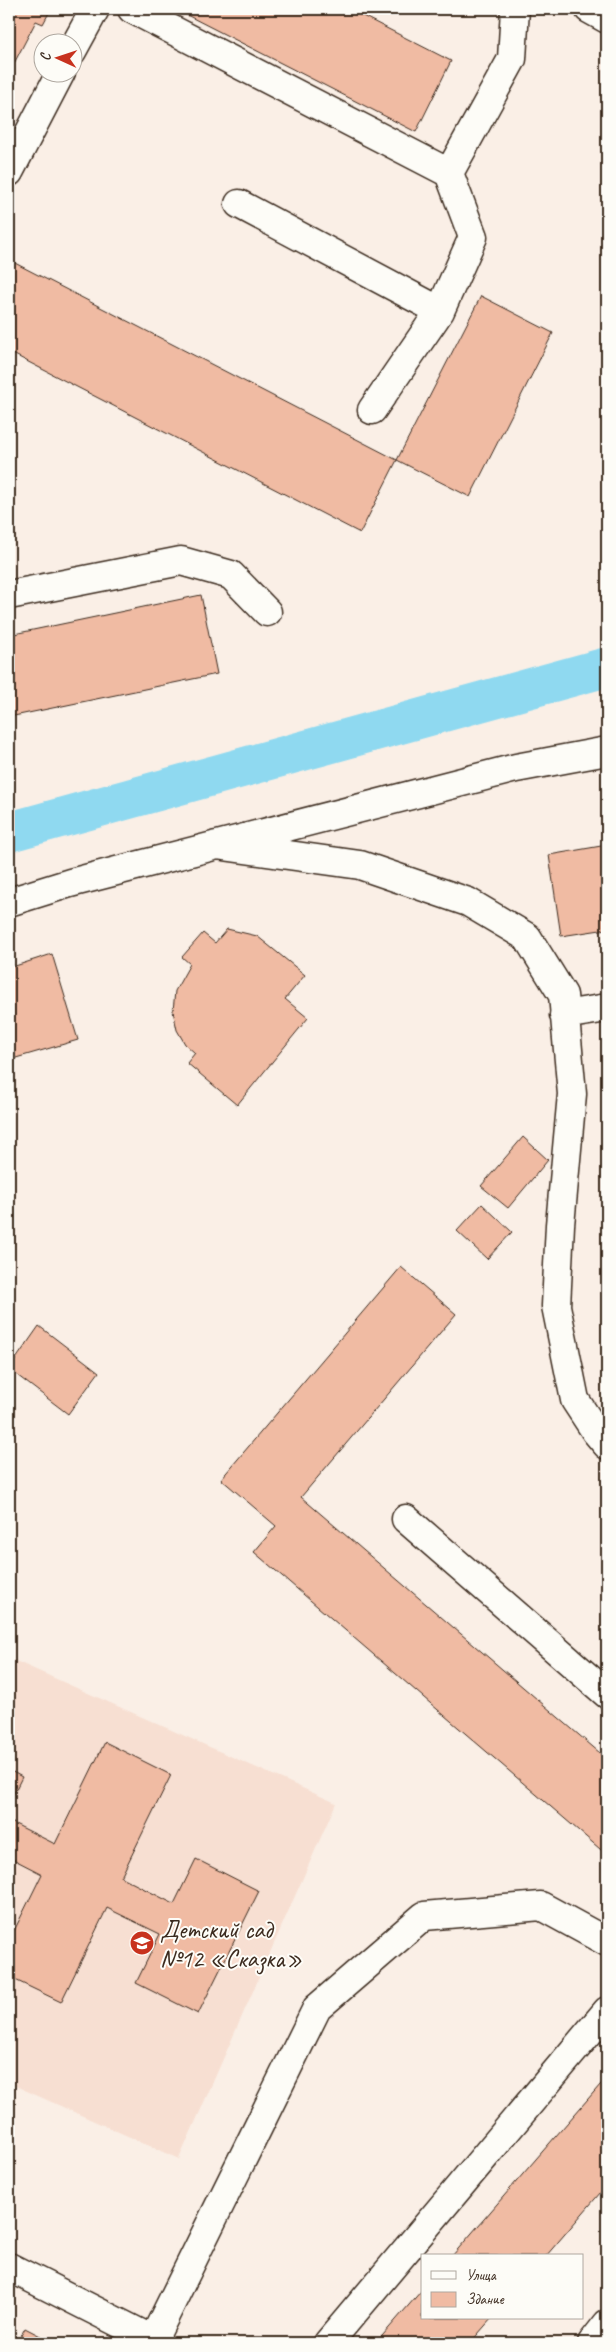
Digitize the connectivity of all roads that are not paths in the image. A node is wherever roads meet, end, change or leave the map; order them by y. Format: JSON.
{"nodes":[{"id":1,"x":95,"y":9,"type":"edge"},
{"id":2,"x":132,"y":9,"type":"edge"},
{"id":3,"x":515,"y":9,"type":"edge"},
{"id":4,"x":589,"y":9,"type":"edge"},
{"id":5,"x":607,"y":19,"type":"edge"},
{"id":6,"x":82,"y":33,"type":"edge"},
{"id":7,"x":56,"y":82,"type":"edge"},
{"id":8,"x":9,"y":172,"type":"edge"},
{"id":9,"x":449,"y":173,"type":"junction"},
{"id":10,"x":239,"y":204,"type":"dead end"},
{"id":11,"x":440,"y":311,"type":"junction"},
{"id":12,"x":372,"y":410,"type":"dead end"},
{"id":13,"x":9,"y":596,"type":"edge"},
{"id":14,"x":267,"y":612,"type":"dead end"},
{"id":15,"x":607,"y":751,"type":"edge"},
{"id":16,"x":216,"y":845,"type":"junction"},
{"id":17,"x":9,"y":902,"type":"edge"},
{"id":18,"x":607,"y":1008,"type":"edge"},
{"id":19,"x":564,"y":1014,"type":"junction"},
{"id":20,"x":607,"y":1445,"type":"edge"},
{"id":21,"x":406,"y":1519,"type":"dead end"},
{"id":22,"x":607,"y":1694,"type":"edge"},
{"id":23,"x":607,"y":1942,"type":"edge"},
{"id":24,"x":607,"y":2010,"type":"edge"},
{"id":25,"x":9,"y":2267,"type":"edge"},
{"id":26,"x":607,"y":2324,"type":"edge"},
{"id":27,"x":156,"y":2342,"type":"edge"},
{"id":28,"x":328,"y":2343,"type":"edge"},
{"id":29,"x":592,"y":2343,"type":"edge"}],
"edges":[{"from":1,"to":6,"type":"street"},
{"from":2,"to":9,"type":"street"},
{"from":3,"to":9,"type":"street"},
{"from":4,"to":5,"type":"street"},
{"from":7,"to":8,"type":"street"},
{"from":9,"to":11,"type":"street"},
{"from":10,"to":11,"type":"street"},
{"from":11,"to":12,"type":"street"},
{"from":13,"to":14,"type":"street"},
{"from":15,"to":16,"type":"street"},
{"from":16,"to":17,"type":"street"},
{"from":16,"to":19,"type":"street"},
{"from":18,"to":19,"type":"street"},
{"from":19,"to":20,"type":"street"},
{"from":21,"to":22,"type":"street"},
{"from":23,"to":27,"type":"street"},
{"from":24,"to":28,"type":"street"},
{"from":25,"to":27,"type":"street"},
{"from":26,"to":29,"type":"street"}]}
